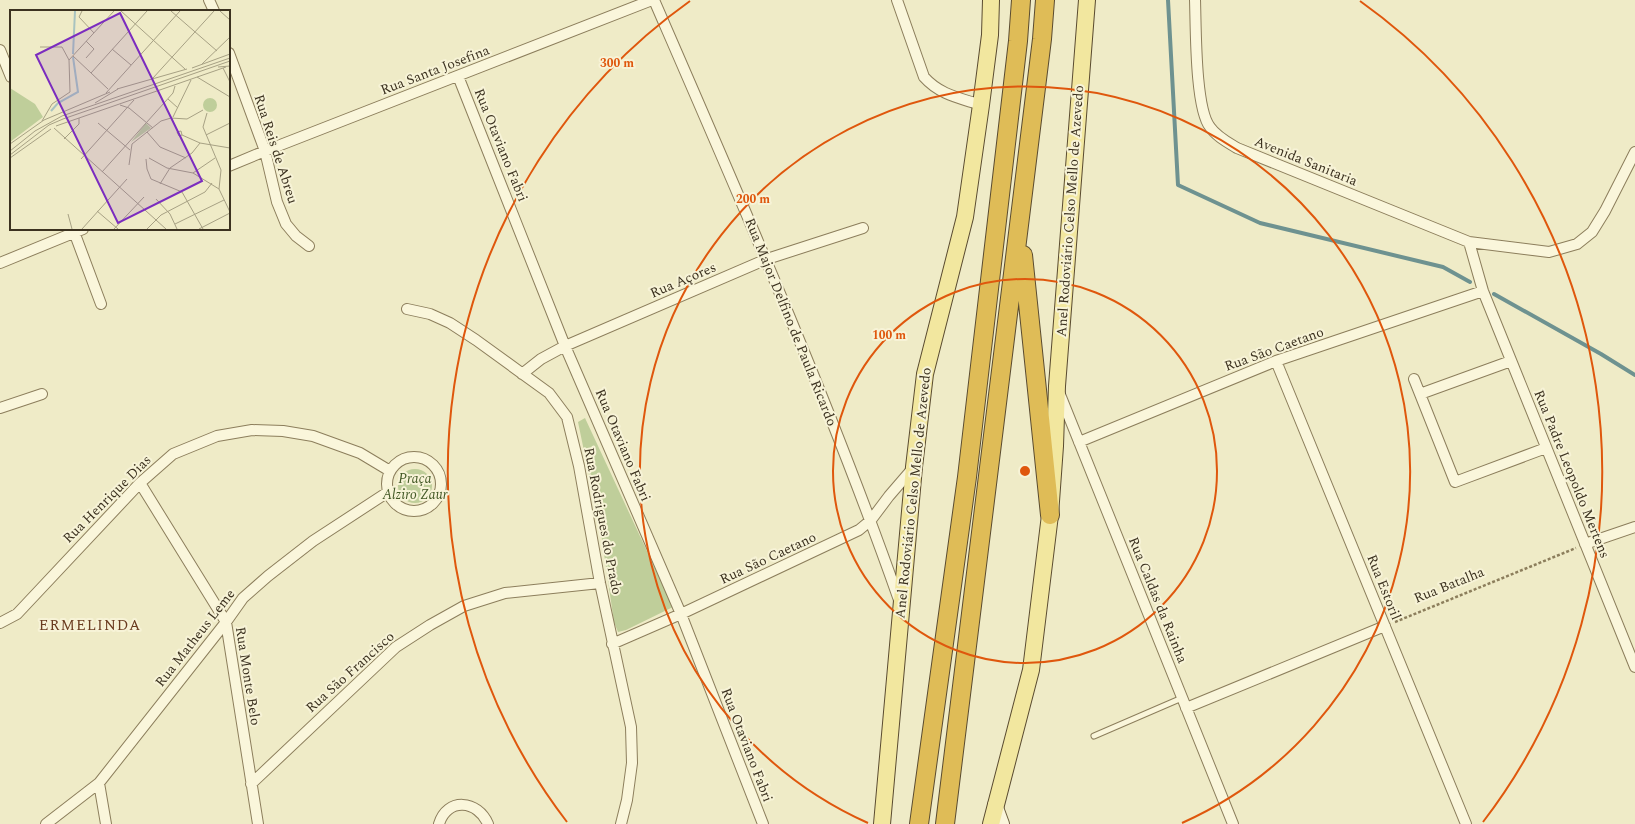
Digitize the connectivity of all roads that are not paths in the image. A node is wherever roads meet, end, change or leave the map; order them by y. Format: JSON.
{"nodes":[{"id":1,"x":209,"y":0,"type":"edge"},
{"id":2,"x":653,"y":0,"type":"edge"},
{"id":3,"x":898,"y":0,"type":"edge"},
{"id":4,"x":991,"y":0,"type":"edge"},
{"id":5,"x":1021,"y":0,"type":"edge"},
{"id":6,"x":1046,"y":0,"type":"edge"},
{"id":7,"x":1087,"y":0,"type":"edge"},
{"id":8,"x":1195,"y":0,"type":"edge"},
{"id":9,"x":214,"y":10,"type":"edge"},
{"id":10,"x":0,"y":50,"type":"edge"},
{"id":11,"x":230,"y":56,"type":"edge"},
{"id":12,"x":10,"y":75,"type":"edge"},
{"id":13,"x":458,"y":76,"type":"junction"},
{"id":14,"x":981,"y":105,"type":"junction"},
{"id":15,"x":265,"y":151,"type":"junction"},
{"id":16,"x":1635,"y":152,"type":"edge"},
{"id":17,"x":230,"y":166,"type":"edge"},
{"id":18,"x":1019,"y":222,"type":"junction"},
{"id":19,"x":863,"y":228,"type":"dead end"},
{"id":20,"x":77,"y":230,"type":"edge"},
{"id":21,"x":1469,"y":242,"type":"junction"},
{"id":22,"x":309,"y":246,"type":"dead end"},
{"id":23,"x":767,"y":259,"type":"junction"},
{"id":24,"x":0,"y":263,"type":"edge"},
{"id":25,"x":1483,"y":291,"type":"junction"},
{"id":26,"x":101,"y":304,"type":"dead end"},
{"id":27,"x":407,"y":309,"type":"dead end"},
{"id":28,"x":565,"y":346,"type":"junction"},
{"id":29,"x":1276,"y":361,"type":"junction"},
{"id":30,"x":1511,"y":361,"type":"junction"},
{"id":31,"x":522,"y":374,"type":"junction"},
{"id":32,"x":1414,"y":379,"type":"dead end"},
{"id":33,"x":1057,"y":386,"type":"junction"},
{"id":34,"x":42,"y":394,"type":"dead end"},
{"id":35,"x":1420,"y":394,"type":"junction"},
{"id":36,"x":0,"y":408,"type":"edge"},
{"id":37,"x":1079,"y":442,"type":"junction"},
{"id":38,"x":1546,"y":448,"type":"junction"},
{"id":39,"x":914,"y":467,"type":"junction"},
{"id":40,"x":390,"y":471,"type":"junction"},
{"id":41,"x":140,"y":483,"type":"junction"},
{"id":42,"x":388,"y":492,"type":"junction"},
{"id":43,"x":1050,"y":515,"type":"junction"},
{"id":44,"x":871,"y":520,"type":"junction"},
{"id":45,"x":1635,"y":527,"type":"edge"},
{"id":46,"x":1585,"y":544,"type":"junction"},
{"id":47,"x":600,"y":583,"type":"junction"},
{"id":48,"x":901,"y":604,"type":"junction"},
{"id":49,"x":681,"y":614,"type":"junction"},
{"id":50,"x":226,"y":622,"type":"junction"},
{"id":51,"x":0,"y":624,"type":"edge"},
{"id":52,"x":1385,"y":626,"type":"junction"},
{"id":53,"x":612,"y":644,"type":"junction"},
{"id":54,"x":1635,"y":667,"type":"edge"},
{"id":55,"x":1184,"y":703,"type":"junction"},
{"id":56,"x":1094,"y":736,"type":"dead end"},
{"id":57,"x":99,"y":782,"type":"junction"},
{"id":58,"x":251,"y":784,"type":"junction"},
{"id":59,"x":995,"y":805,"type":"junction"},
{"id":60,"x":46,"y":824,"type":"edge"},
{"id":61,"x":106,"y":824,"type":"edge"},
{"id":62,"x":258,"y":824,"type":"edge"},
{"id":63,"x":439,"y":824,"type":"edge"},
{"id":64,"x":488,"y":824,"type":"edge"},
{"id":65,"x":621,"y":824,"type":"edge"},
{"id":66,"x":763,"y":824,"type":"edge"},
{"id":67,"x":882,"y":824,"type":"edge"},
{"id":68,"x":919,"y":824,"type":"edge"},
{"id":69,"x":946,"y":824,"type":"edge"},
{"id":70,"x":991,"y":824,"type":"edge"},
{"id":71,"x":1002,"y":824,"type":"edge"},
{"id":72,"x":1233,"y":824,"type":"edge"},
{"id":73,"x":1466,"y":824,"type":"edge"}],
"edges":[{"from":1,"to":9,"type":"street"},
{"from":2,"to":13,"type":"street","name":"Rua Santa Josefina"},
{"from":2,"to":23,"type":"street","name":"Rua Major Delfino de Paula Ricardo"},
{"from":3,"to":14,"type":"street"},
{"from":4,"to":14,"type":"main road","name":"Anel Rodoviário Celso Mello de Azevedo"},
{"from":5,"to":68,"type":"highway"},
{"from":6,"to":18,"type":"highway"},
{"from":7,"to":33,"type":"main road","name":"Anel Rodoviário Celso Mello de Azevedo"},
{"from":8,"to":21,"type":"street","name":"Avenida Sanitaria"},
{"from":10,"to":12,"type":"street"},
{"from":11,"to":15,"type":"street","name":"Rua Reis de Abreu"},
{"from":13,"to":15,"type":"street","name":"Rua Santa Josefina"},
{"from":13,"to":28,"type":"street","name":"Rua Otaviano Fabri"},
{"from":14,"to":39,"type":"main road","name":"Anel Rodoviário Celso Mello de Azevedo"},
{"from":15,"to":17,"type":"street","name":"Rua Santa Josefina"},
{"from":15,"to":22,"type":"street","name":"Rua Reis de Abreu"},
{"from":16,"to":21,"type":"street","name":"Avenida Sanitaria"},
{"from":18,"to":43,"type":"highway"},
{"from":18,"to":69,"type":"highway"},
{"from":19,"to":23,"type":"street","name":"Rua Açores"},
{"from":20,"to":24,"type":"street"},
{"from":20,"to":26,"type":"street"},
{"from":21,"to":25,"type":"street"},
{"from":23,"to":28,"type":"street","name":"Rua Açores"},
{"from":23,"to":44,"type":"street","name":"Rua Major Delfino de Paula Ricardo"},
{"from":25,"to":29,"type":"street","name":"Rua São Caetano"},
{"from":25,"to":30,"type":"street","name":"Rua Padre Leopoldo Mertens"},
{"from":27,"to":31,"type":"street","name":"Rua Rodrigues do Prado"},
{"from":28,"to":31,"type":"street","name":"Rua Açores"},
{"from":28,"to":49,"type":"street","name":"Rua Otaviano Fabri"},
{"from":29,"to":37,"type":"street","name":"Rua São Caetano"},
{"from":29,"to":52,"type":"street","name":"Rua Estoril"},
{"from":30,"to":35,"type":"street"},
{"from":30,"to":38,"type":"street","name":"Rua Padre Leopoldo Mertens"},
{"from":31,"to":47,"type":"street","name":"Rua Rodrigues do Prado"},
{"from":32,"to":35,"type":"street"},
{"from":33,"to":37,"type":"street","name":"Rua Caldas da Rainha"},
{"from":33,"to":43,"type":"main road","name":"Anel Rodoviário Celso Mello de Azevedo"},
{"from":34,"to":36,"type":"street"},
{"from":35,"to":38,"type":"street"},
{"from":37,"to":55,"type":"street","name":"Rua Caldas da Rainha"},
{"from":38,"to":46,"type":"street","name":"Rua Padre Leopoldo Mertens"},
{"from":39,"to":44,"type":"street","name":"Rua São Caetano"},
{"from":39,"to":48,"type":"main road","name":"Anel Rodoviário Celso Mello de Azevedo"},
{"from":40,"to":41,"type":"street","name":"Rua Henrique Dias"},
{"from":40,"to":42,"type":"street"},
{"from":40,"to":42,"type":"street"},
{"from":41,"to":50,"type":"street","name":"Rua Monte Belo"},
{"from":41,"to":51,"type":"street","name":"Rua Henrique Dias"},
{"from":42,"to":50,"type":"street","name":"Rua Matheus Leme"},
{"from":43,"to":59,"type":"main road","name":"Anel Rodoviário Celso Mello de Azevedo"},
{"from":44,"to":48,"type":"street","name":"Rua Major Delfino de Paula Ricardo"},
{"from":44,"to":49,"type":"street","name":"Rua São Caetano"},
{"from":45,"to":46,"type":"street"},
{"from":46,"to":54,"type":"street","name":"Rua Padre Leopoldo Mertens"},
{"from":47,"to":53,"type":"street","name":"Rua Rodrigues do Prado"},
{"from":47,"to":58,"type":"street","name":"Rua São Francisco"},
{"from":48,"to":67,"type":"main road","name":"Anel Rodoviário Celso Mello de Azevedo"},
{"from":49,"to":53,"type":"street","name":"Rua São Caetano"},
{"from":49,"to":66,"type":"street","name":"Rua Otaviano Fabri"},
{"from":50,"to":57,"type":"street","name":"Rua Matheus Leme"},
{"from":50,"to":58,"type":"street","name":"Rua Monte Belo"},
{"from":52,"to":55,"type":"street"},
{"from":52,"to":73,"type":"street","name":"Rua Estoril"},
{"from":53,"to":65,"type":"street","name":"Rua Rodrigues do Prado"},
{"from":55,"to":56,"type":"lane"},
{"from":55,"to":72,"type":"street","name":"Rua Caldas da Rainha"},
{"from":57,"to":60,"type":"street","name":"Rua Matheus Leme"},
{"from":57,"to":61,"type":"street"},
{"from":58,"to":62,"type":"street","name":"Rua Monte Belo"},
{"from":59,"to":70,"type":"main road","name":"Anel Rodoviário Celso Mello de Azevedo"},
{"from":59,"to":71,"type":"street"},
{"from":63,"to":64,"type":"street"}]}
